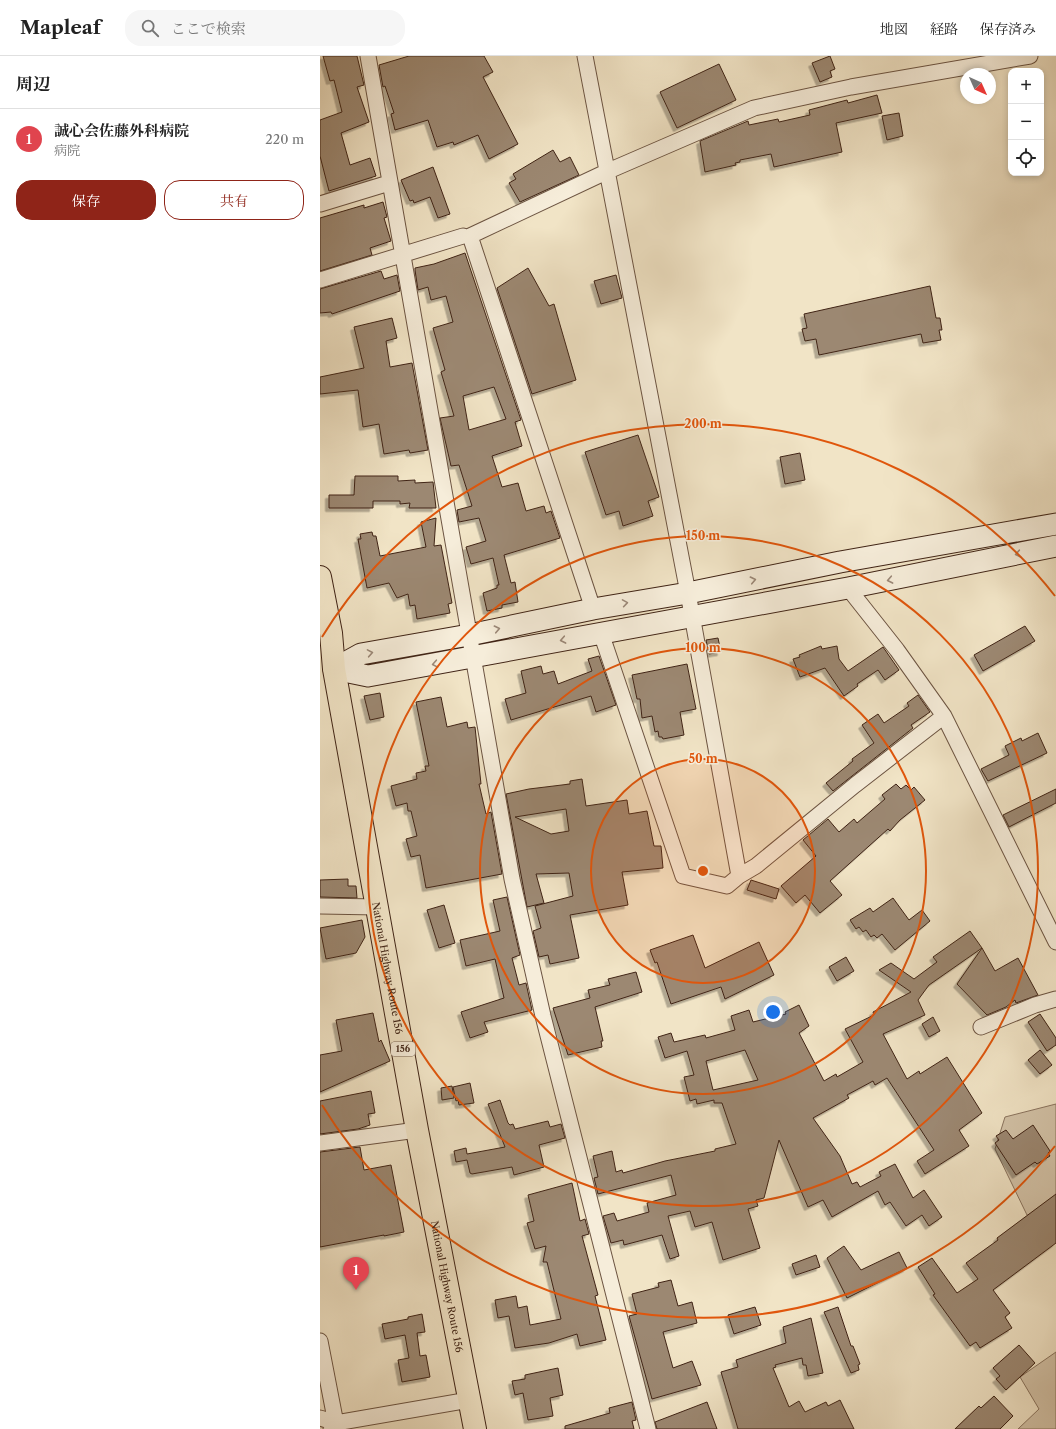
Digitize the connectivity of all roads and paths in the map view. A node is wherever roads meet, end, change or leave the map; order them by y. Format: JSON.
{"nodes":[{"id":1,"x":368,"y":56,"type":"edge"},
{"id":2,"x":585,"y":56,"type":"edge"},
{"id":3,"x":1030,"y":56,"type":"edge"},
{"id":4,"x":606,"y":172,"type":"junction"},
{"id":5,"x":389,"y":183,"type":"junction"},
{"id":6,"x":320,"y":204,"type":"edge"},
{"id":7,"x":463,"y":236,"type":"dead end"},
{"id":8,"x":402,"y":255,"type":"junction"},
{"id":9,"x":320,"y":280,"type":"edge"},
{"id":10,"x":1056,"y":524,"type":"edge"},
{"id":11,"x":1056,"y":546,"type":"edge"},
{"id":12,"x":320,"y":577,"type":"edge"},
{"id":13,"x":848,"y":588,"type":"junction"},
{"id":14,"x":688,"y":593,"type":"junction"},
{"id":15,"x":593,"y":608,"type":"junction"},
{"id":16,"x":692,"y":616,"type":"junction"},
{"id":17,"x":601,"y":633,"type":"junction"},
{"id":18,"x":469,"y":635,"type":"junction"},
{"id":19,"x":472,"y":657,"type":"junction"},
{"id":20,"x":334,"y":669,"type":"junction"},
{"id":21,"x":944,"y":716,"type":"junction"},
{"id":22,"x":739,"y":876,"type":"junction"},
{"id":23,"x":320,"y":906,"type":"edge"},
{"id":24,"x":378,"y":907,"type":"junction"},
{"id":25,"x":1056,"y":942,"type":"edge"},
{"id":26,"x":1056,"y":999,"type":"edge"},
{"id":27,"x":981,"y":1027,"type":"dead end"},
{"id":28,"x":417,"y":1130,"type":"junction"},
{"id":29,"x":320,"y":1143,"type":"edge"},
{"id":30,"x":320,"y":1341,"type":"edge"},
{"id":31,"x":469,"y":1400,"type":"junction"},
{"id":32,"x":320,"y":1418,"type":"edge"},
{"id":33,"x":334,"y":1427,"type":"edge"},
{"id":34,"x":475,"y":1429,"type":"edge"},
{"id":35,"x":648,"y":1429,"type":"edge"}],
"edges":[{"from":1,"to":5,"type":"street"},
{"from":2,"to":4,"type":"street"},
{"from":3,"to":4,"type":"street"},
{"from":4,"to":14,"type":"street"},
{"from":4,"to":15,"type":"street"},
{"from":5,"to":6,"type":"street"},
{"from":5,"to":8,"type":"street"},
{"from":7,"to":8,"type":"street"},
{"from":8,"to":9,"type":"street"},
{"from":8,"to":18,"type":"street"},
{"from":14,"to":10,"type":"street","one_way":true},
{"from":11,"to":13,"type":"street","one_way":true},
{"from":12,"to":20,"type":"highway","name":"National Highway Route 156","number":"156"},
{"from":13,"to":16,"type":"street"},
{"from":13,"to":21,"type":"street"},
{"from":15,"to":14,"type":"street","one_way":true},
{"from":14,"to":16,"type":"street"},
{"from":18,"to":15,"type":"street","one_way":true},
{"from":16,"to":17,"type":"street"},
{"from":16,"to":22,"type":"street"},
{"from":17,"to":19,"type":"street","one_way":true},
{"from":17,"to":22,"type":"street"},
{"from":18,"to":19,"type":"street"},
{"from":20,"to":18,"type":"street","one_way":true},
{"from":19,"to":20,"type":"street","one_way":true},
{"from":19,"to":35,"type":"street"},
{"from":20,"to":24,"type":"highway","name":"National Highway Route 156","number":"156"},
{"from":21,"to":22,"type":"street"},
{"from":21,"to":25,"type":"street"},
{"from":23,"to":24,"type":"street"},
{"from":24,"to":28,"type":"highway","name":"National Highway Route 156","number":"156"},
{"from":26,"to":27,"type":"street"},
{"from":28,"to":29,"type":"street"},
{"from":28,"to":31,"type":"highway","name":"National Highway Route 156","number":"156"},
{"from":30,"to":33,"type":"street"},
{"from":31,"to":33,"type":"street"},
{"from":31,"to":34,"type":"highway","name":"National Highway Route 156","number":"156"},
{"from":32,"to":33,"type":"street"}]}
